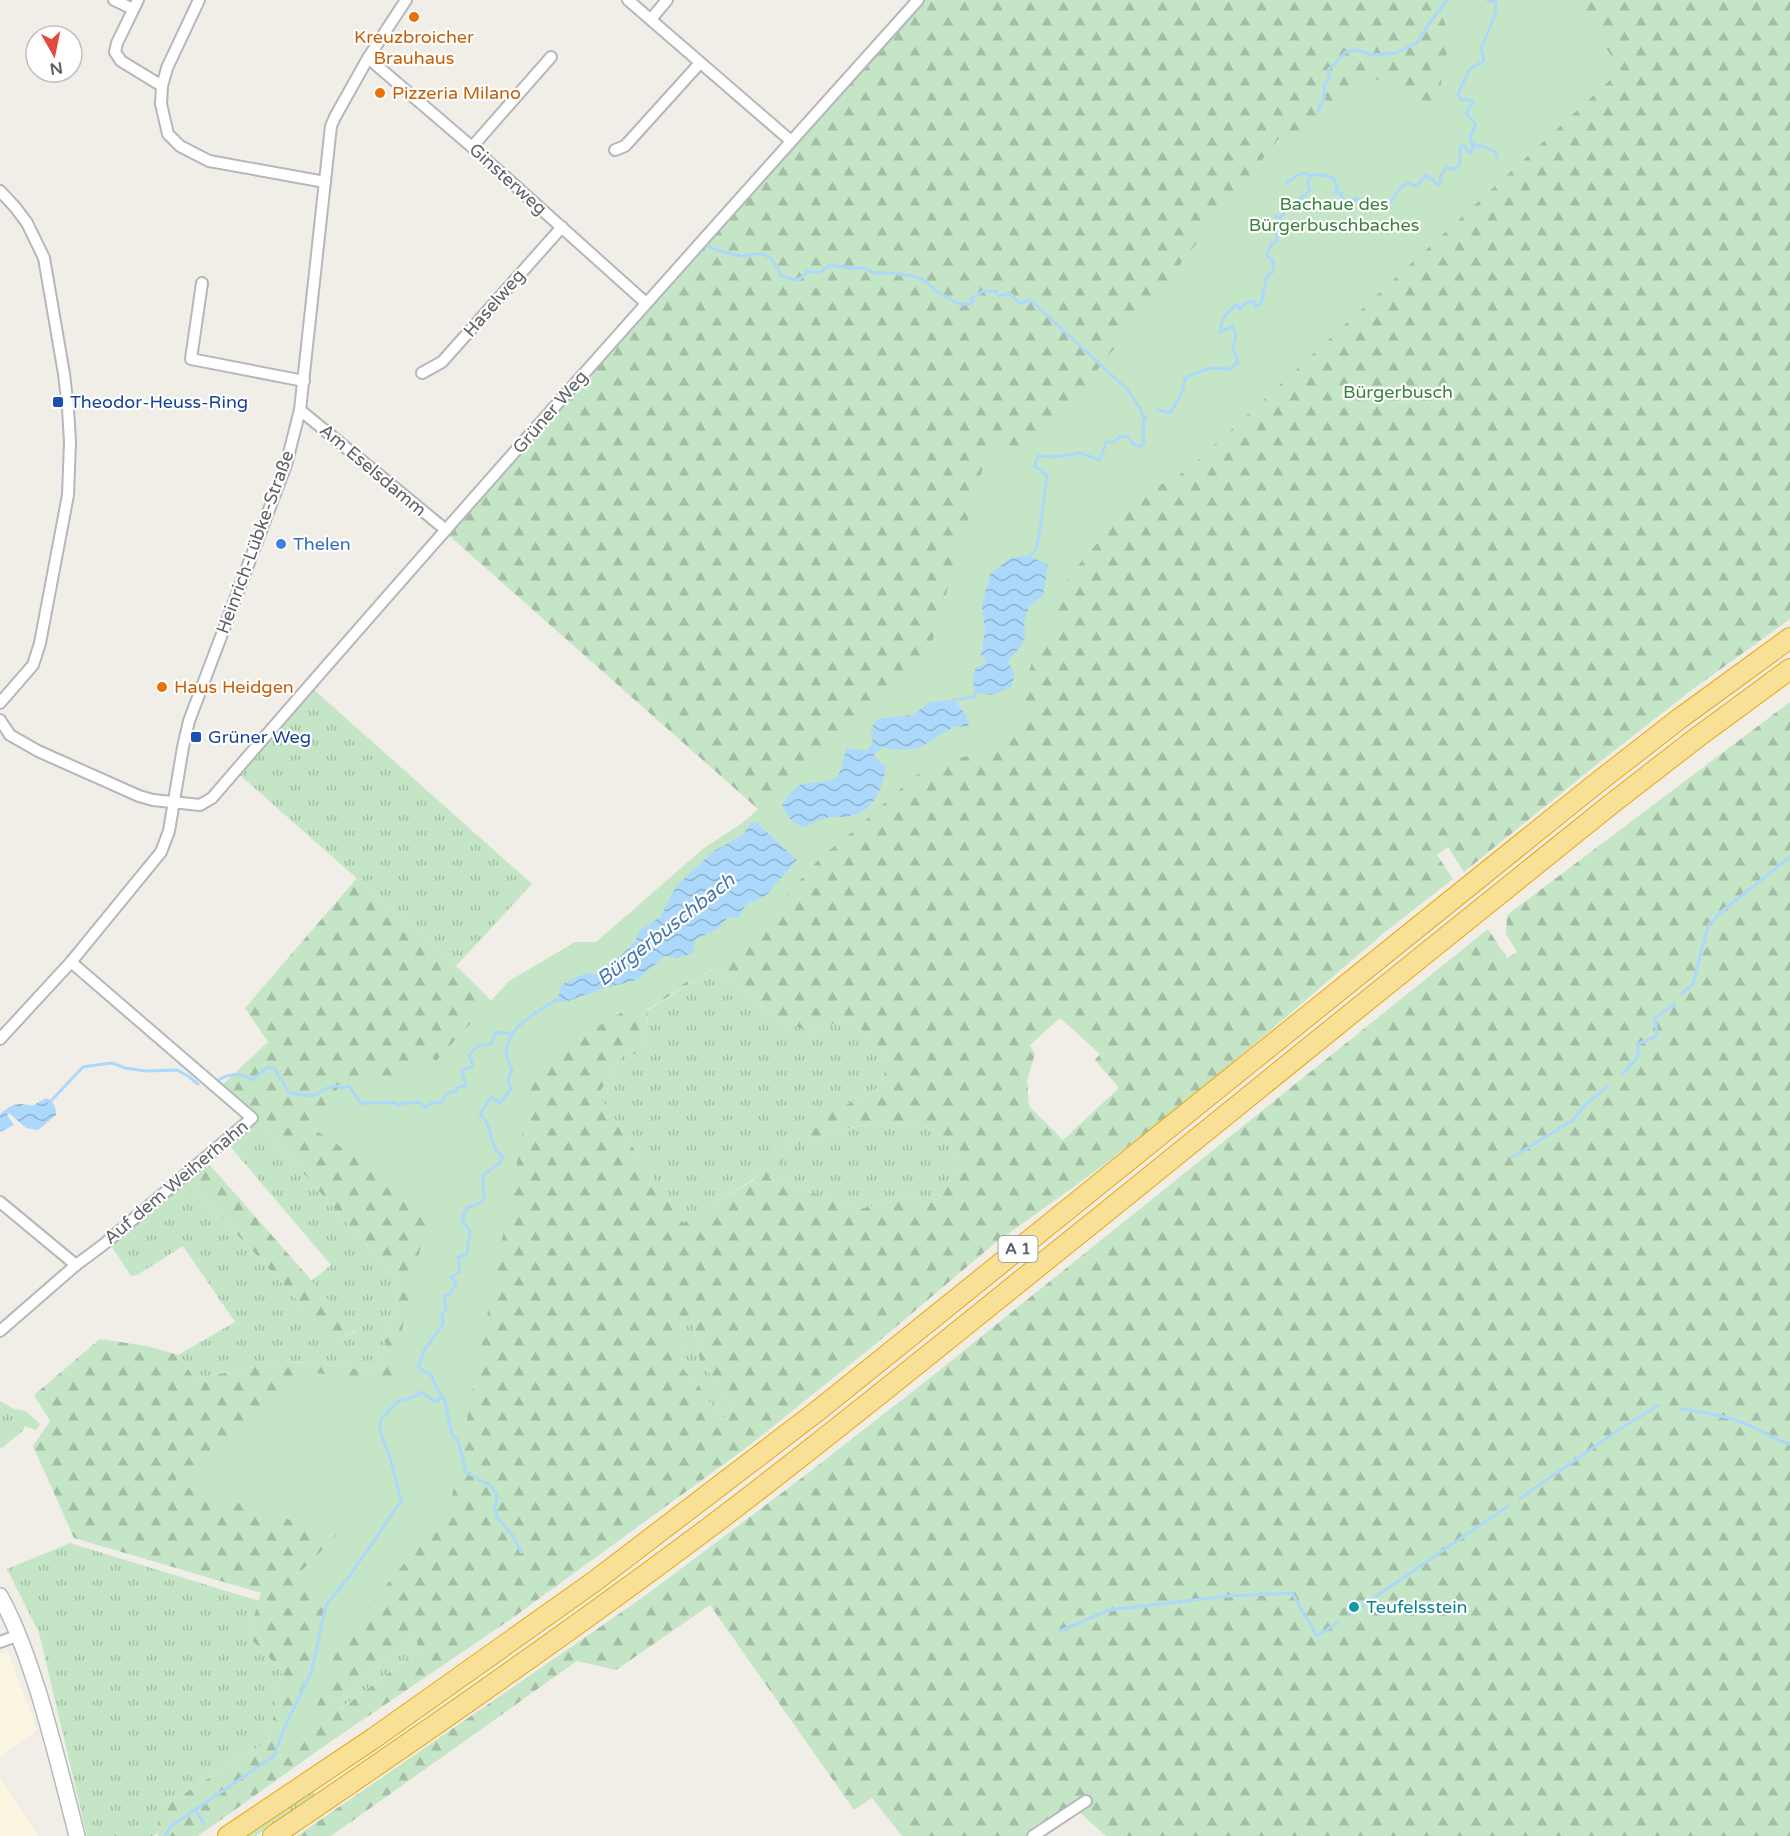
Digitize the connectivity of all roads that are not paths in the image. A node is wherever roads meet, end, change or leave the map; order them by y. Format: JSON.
{"nodes":[{"id":1,"x":114,"y":0,"type":"edge"},
{"id":2,"x":199,"y":0,"type":"edge"},
{"id":3,"x":406,"y":0,"type":"edge"},
{"id":4,"x":628,"y":0,"type":"edge"},
{"id":5,"x":667,"y":0,"type":"edge"},
{"id":6,"x":918,"y":0,"type":"edge"},
{"id":7,"x":135,"y":5,"type":"edge"},
{"id":8,"x":651,"y":19,"type":"junction"},
{"id":9,"x":551,"y":57,"type":"dead end"},
{"id":10,"x":368,"y":58,"type":"junction"},
{"id":11,"x":700,"y":63,"type":"junction"},
{"id":12,"x":162,"y":86,"type":"junction"},
{"id":13,"x":791,"y":141,"type":"junction"},
{"id":14,"x":472,"y":147,"type":"junction"},
{"id":15,"x":615,"y":150,"type":"dead end"},
{"id":16,"x":325,"y":182,"type":"junction"},
{"id":17,"x":0,"y":191,"type":"edge"},
{"id":18,"x":562,"y":227,"type":"junction"},
{"id":19,"x":202,"y":283,"type":"dead end"},
{"id":20,"x":646,"y":303,"type":"junction"},
{"id":21,"x":422,"y":373,"type":"dead end"},
{"id":22,"x":304,"y":381,"type":"junction"},
{"id":23,"x":300,"y":410,"type":"junction"},
{"id":24,"x":446,"y":530,"type":"junction"},
{"id":25,"x":1790,"y":638,"type":"edge"},
{"id":26,"x":1790,"y":669,"type":"edge"},
{"id":27,"x":0,"y":703,"type":"edge"},
{"id":28,"x":0,"y":720,"type":"edge"},
{"id":29,"x":174,"y":803,"type":"junction"},
{"id":30,"x":71,"y":962,"type":"junction"},
{"id":31,"x":0,"y":1039,"type":"edge"},
{"id":32,"x":0,"y":1202,"type":"edge"},
{"id":33,"x":76,"y":1265,"type":"junction"},
{"id":34,"x":0,"y":1331,"type":"edge"},
{"id":35,"x":0,"y":1596,"type":"edge"},
{"id":36,"x":19,"y":1635,"type":"junction"},
{"id":37,"x":0,"y":1642,"type":"edge"},
{"id":38,"x":1086,"y":1801,"type":"dead end"},
{"id":39,"x":77,"y":1836,"type":"edge"},
{"id":40,"x":228,"y":1836,"type":"edge"},
{"id":41,"x":273,"y":1836,"type":"edge"},
{"id":42,"x":1033,"y":1836,"type":"edge"}],
"edges":[{"from":1,"to":7,"type":"street"},
{"from":2,"to":12,"type":"street"},
{"from":3,"to":10,"type":"street","name":"Heinrich-Lübke-Straße"},
{"from":4,"to":8,"type":"street"},
{"from":5,"to":8,"type":"street"},
{"from":6,"to":13,"type":"street","name":"Grüner Weg"},
{"from":7,"to":12,"type":"street"},
{"from":8,"to":11,"type":"street"},
{"from":9,"to":14,"type":"street"},
{"from":10,"to":14,"type":"street","name":"Ginsterweg"},
{"from":10,"to":16,"type":"street","name":"Heinrich-Lübke-Straße"},
{"from":11,"to":13,"type":"street"},
{"from":11,"to":15,"type":"street"},
{"from":12,"to":16,"type":"street"},
{"from":13,"to":20,"type":"street","name":"Grüner Weg"},
{"from":14,"to":18,"type":"street","name":"Ginsterweg"},
{"from":16,"to":22,"type":"street","name":"Heinrich-Lübke-Straße"},
{"from":17,"to":27,"type":"street"},
{"from":18,"to":20,"type":"street","name":"Ginsterweg"},
{"from":18,"to":21,"type":"street","name":"Haselweg"},
{"from":19,"to":22,"type":"street"},
{"from":20,"to":24,"type":"street","name":"Grüner Weg"},
{"from":22,"to":23,"type":"street","name":"Heinrich-Lübke-Straße"},
{"from":23,"to":24,"type":"street","name":"Am Eselsdamm"},
{"from":23,"to":29,"type":"street","name":"Heinrich-Lübke-Straße"},
{"from":24,"to":29,"type":"street","name":"Grüner Weg"},
{"from":25,"to":40,"type":"highway","number":"A 1"},
{"from":26,"to":41,"type":"highway","number":"A 1"},
{"from":28,"to":29,"type":"street","name":"Grüner Weg"},
{"from":29,"to":30,"type":"street","name":"Heinrich-Lübke-Straße"},
{"from":30,"to":31,"type":"street","name":"Heinrich-Lübke-Straße"},
{"from":30,"to":33,"type":"street","name":"Auf dem Weiherhahn"},
{"from":32,"to":33,"type":"street"},
{"from":33,"to":34,"type":"street","name":"Auf dem Weiherhahn"},
{"from":35,"to":36,"type":"main road"},
{"from":36,"to":37,"type":"street"},
{"from":36,"to":39,"type":"main road"},
{"from":38,"to":42,"type":"street"}]}
